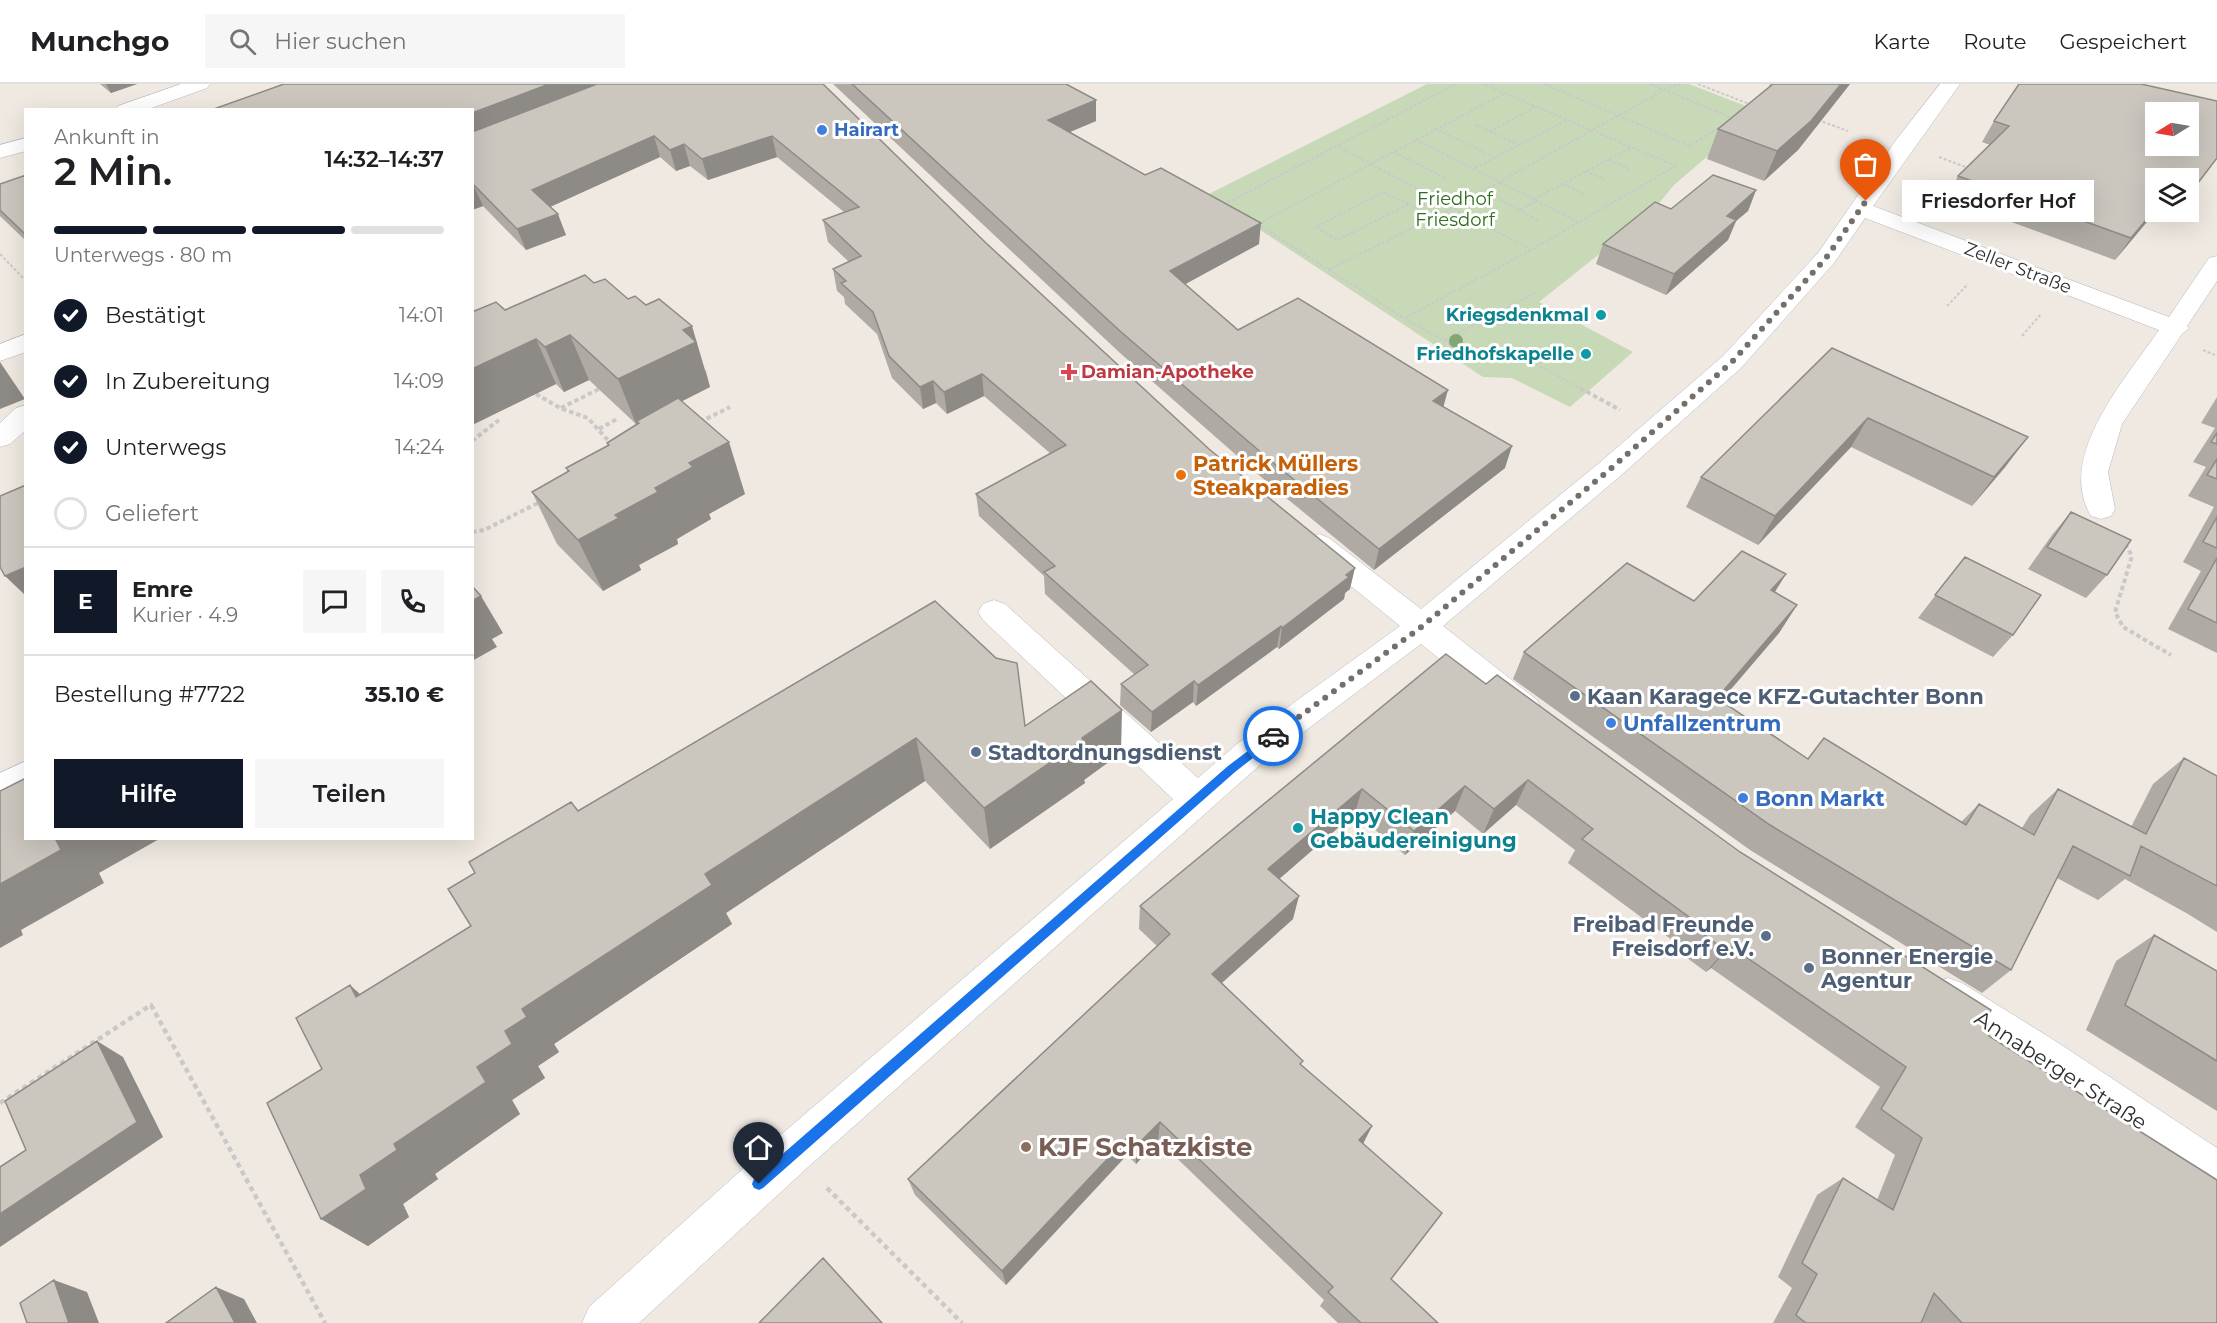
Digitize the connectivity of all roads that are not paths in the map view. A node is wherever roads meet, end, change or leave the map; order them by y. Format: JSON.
{"nodes":[{"id":1,"x":200,"y":84,"type":"edge"},
{"id":2,"x":1950,"y":84,"type":"edge"},
{"id":3,"x":131,"y":108,"type":"edge"},
{"id":4,"x":24,"y":145,"type":"edge"},
{"id":5,"x":0,"y":152,"type":"edge"},
{"id":6,"x":1861,"y":209,"type":"junction"},
{"id":7,"x":2217,"y":263,"type":"edge"},
{"id":8,"x":2176,"y":328,"type":"junction"},
{"id":9,"x":24,"y":343,"type":"edge"},
{"id":10,"x":0,"y":353,"type":"edge"},
{"id":11,"x":24,"y":416,"type":"edge"},
{"id":12,"x":0,"y":438,"type":"edge"},
{"id":13,"x":2101,"y":509,"type":"road end"},
{"id":14,"x":1298,"y":527,"type":"edge"},
{"id":15,"x":994,"y":612,"type":"dead end"},
{"id":16,"x":1420,"y":628,"type":"junction"},
{"id":17,"x":1553,"y":730,"type":"edge"},
{"id":18,"x":24,"y":776,"type":"edge"},
{"id":19,"x":0,"y":790,"type":"edge"},
{"id":20,"x":1197,"y":799,"type":"junction"},
{"id":21,"x":1917,"y":977,"type":"edge"},
{"id":22,"x":2217,"y":1173,"type":"edge"},
{"id":23,"x":605,"y":1323,"type":"edge"}],
"edges":[{"from":1,"to":3,"type":"street"},
{"from":2,"to":6,"type":"street"},
{"from":4,"to":5,"type":"street"},
{"from":6,"to":8,"type":"street","name":"Zeller Straße"},
{"from":6,"to":16,"type":"street"},
{"from":7,"to":8,"type":"street"},
{"from":8,"to":13,"type":"street"},
{"from":9,"to":10,"type":"street"},
{"from":11,"to":12,"type":"street"},
{"from":14,"to":16,"type":"street"},
{"from":15,"to":20,"type":"street"},
{"from":16,"to":17,"type":"street"},
{"from":16,"to":20,"type":"street"},
{"from":18,"to":19,"type":"street"},
{"from":20,"to":23,"type":"street"},
{"from":21,"to":22,"type":"street","name":"Annaberger Straße"}]}
